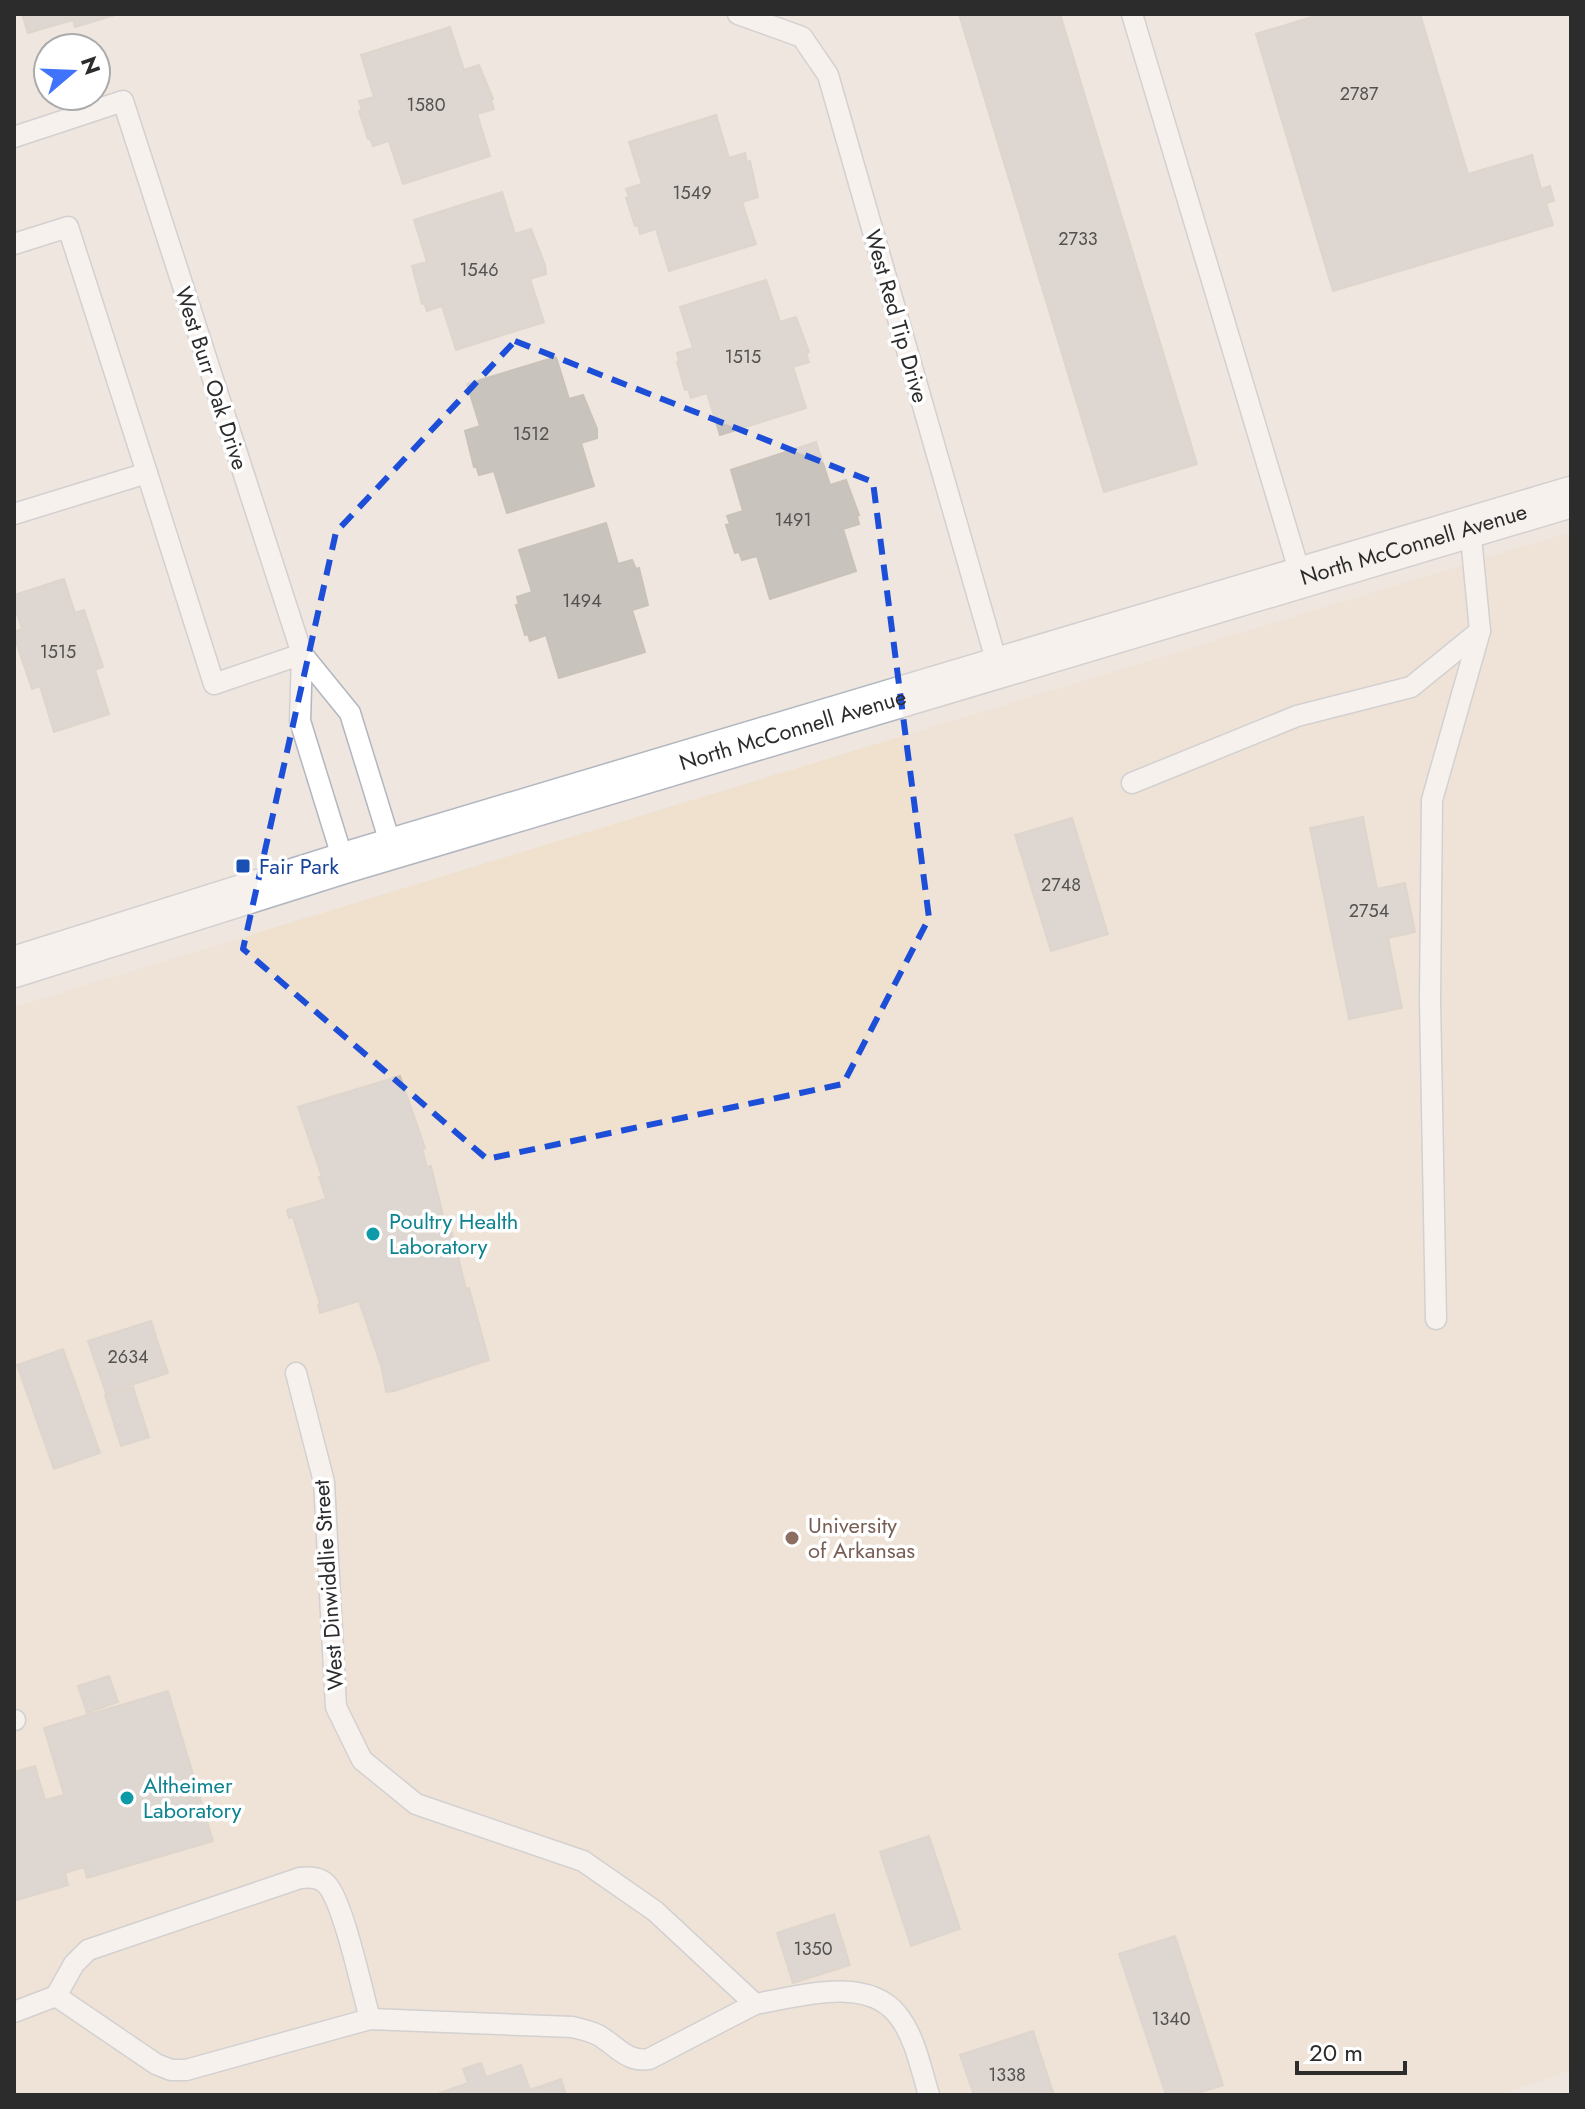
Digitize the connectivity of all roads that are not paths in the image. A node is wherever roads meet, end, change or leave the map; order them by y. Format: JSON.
{"nodes":[{"id":1,"x":738,"y":14,"type":"edge"},
{"id":2,"x":1132,"y":14,"type":"edge"},
{"id":3,"x":14,"y":137,"type":"edge"},
{"id":4,"x":14,"y":244,"type":"edge"},
{"id":5,"x":147,"y":473,"type":"junction"},
{"id":6,"x":1571,"y":497,"type":"edge"},
{"id":7,"x":14,"y":514,"type":"edge"},
{"id":8,"x":1470,"y":527,"type":"junction"},
{"id":9,"x":1301,"y":577,"type":"junction"},
{"id":10,"x":1480,"y":631,"type":"junction"},
{"id":11,"x":302,"y":654,"type":"junction"},
{"id":12,"x":998,"y":667,"type":"junction"},
{"id":13,"x":1132,"y":783,"type":"dead end"},
{"id":14,"x":392,"y":849,"type":"junction"},
{"id":15,"x":344,"y":863,"type":"junction"},
{"id":16,"x":14,"y":967,"type":"edge"},
{"id":17,"x":1436,"y":1319,"type":"dead end"},
{"id":18,"x":296,"y":1373,"type":"dead end"},
{"id":19,"x":56,"y":1996,"type":"junction"},
{"id":20,"x":755,"y":2004,"type":"junction"},
{"id":21,"x":14,"y":2012,"type":"edge"},
{"id":22,"x":370,"y":2019,"type":"junction"},
{"id":23,"x":929,"y":2095,"type":"edge"}],
"edges":[{"from":1,"to":12,"type":"lane","name":"West Red Tip Drive"},
{"from":2,"to":9,"type":"lane"},
{"from":3,"to":11,"type":"lane","name":"West Burr Oak Drive"},
{"from":4,"to":5,"type":"lane"},
{"from":5,"to":7,"type":"lane"},
{"from":5,"to":11,"type":"lane"},
{"from":6,"to":8,"type":"street","name":"North McConnell Avenue"},
{"from":8,"to":9,"type":"street","name":"North McConnell Avenue"},
{"from":8,"to":10,"type":"lane"},
{"from":9,"to":12,"type":"street","name":"North McConnell Avenue"},
{"from":10,"to":13,"type":"lane"},
{"from":10,"to":17,"type":"lane"},
{"from":11,"to":14,"type":"lane","name":"West Burr Oak Drive"},
{"from":11,"to":15,"type":"lane","name":"West Burr Oak Drive"},
{"from":12,"to":14,"type":"street","name":"North McConnell Avenue"},
{"from":14,"to":15,"type":"street","name":"North McConnell Avenue"},
{"from":15,"to":16,"type":"street","name":"North McConnell Avenue"},
{"from":18,"to":20,"type":"lane","name":"West Dinwiddlie Street"},
{"from":19,"to":21,"type":"lane"},
{"from":19,"to":22,"type":"lane"},
{"from":19,"to":22,"type":"lane"},
{"from":20,"to":22,"type":"lane"},
{"from":20,"to":23,"type":"lane"}]}
